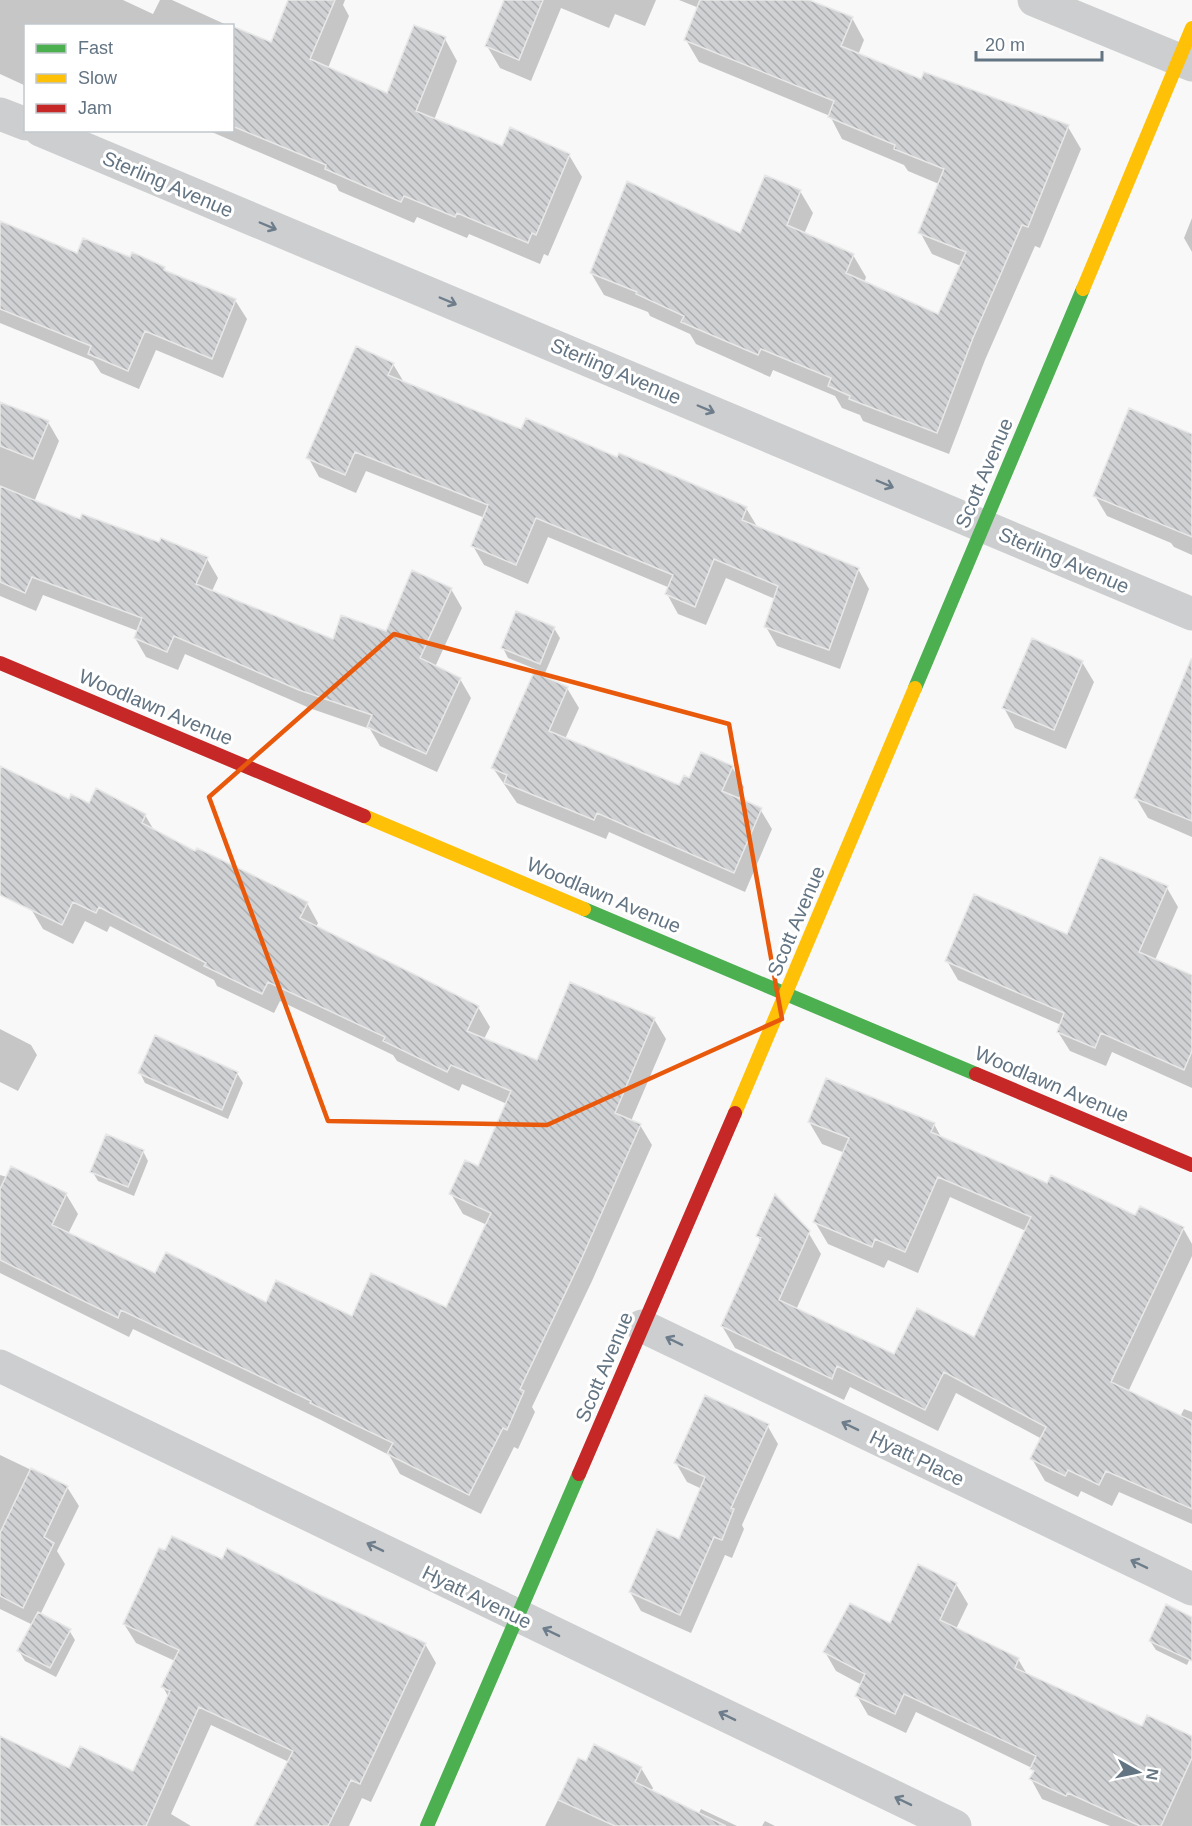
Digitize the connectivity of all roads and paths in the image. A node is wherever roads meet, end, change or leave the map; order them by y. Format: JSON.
{"nodes":[{"id":1,"x":1034,"y":0,"type":"edge"},
{"id":2,"x":1192,"y":28,"type":"edge"},
{"id":3,"x":1185,"y":63,"type":"edge"},
{"id":4,"x":0,"y":114,"type":"edge"},
{"id":5,"x":24,"y":123,"type":"edge"},
{"id":6,"x":45,"y":132,"type":"edge"},
{"id":7,"x":983,"y":525,"type":"junction"},
{"id":8,"x":1192,"y":614,"type":"edge"},
{"id":9,"x":0,"y":663,"type":"edge"},
{"id":10,"x":787,"y":993,"type":"junction"},
{"id":11,"x":1192,"y":1165,"type":"edge"},
{"id":12,"x":642,"y":1326,"type":"junction"},
{"id":13,"x":0,"y":1366,"type":"edge"},
{"id":14,"x":1192,"y":1589,"type":"edge"},
{"id":15,"x":518,"y":1616,"type":"junction"},
{"id":16,"x":427,"y":1826,"type":"edge"},
{"id":17,"x":955,"y":1826,"type":"edge"}],
"edges":[{"from":1,"to":3,"type":"street"},
{"from":2,"to":3,"type":"street","name":"Scott Avenue"},
{"from":3,"to":7,"type":"street","name":"Scott Avenue"},
{"from":4,"to":5,"type":"street"},
{"from":6,"to":7,"type":"street","name":"Sterling Avenue","one_way":true},
{"from":7,"to":8,"type":"street","name":"Sterling Avenue"},
{"from":7,"to":10,"type":"street","name":"Scott Avenue"},
{"from":9,"to":10,"type":"street","name":"Woodlawn Avenue"},
{"from":10,"to":11,"type":"street","name":"Woodlawn Avenue"},
{"from":10,"to":12,"type":"street","name":"Scott Avenue"},
{"from":14,"to":12,"type":"street","name":"Hyatt Place","one_way":true},
{"from":12,"to":15,"type":"street","name":"Scott Avenue"},
{"from":15,"to":13,"type":"street","name":"Hyatt Avenue","one_way":true},
{"from":15,"to":16,"type":"street","name":"Scott Avenue"},
{"from":17,"to":15,"type":"street","name":"Hyatt Avenue","one_way":true}]}
